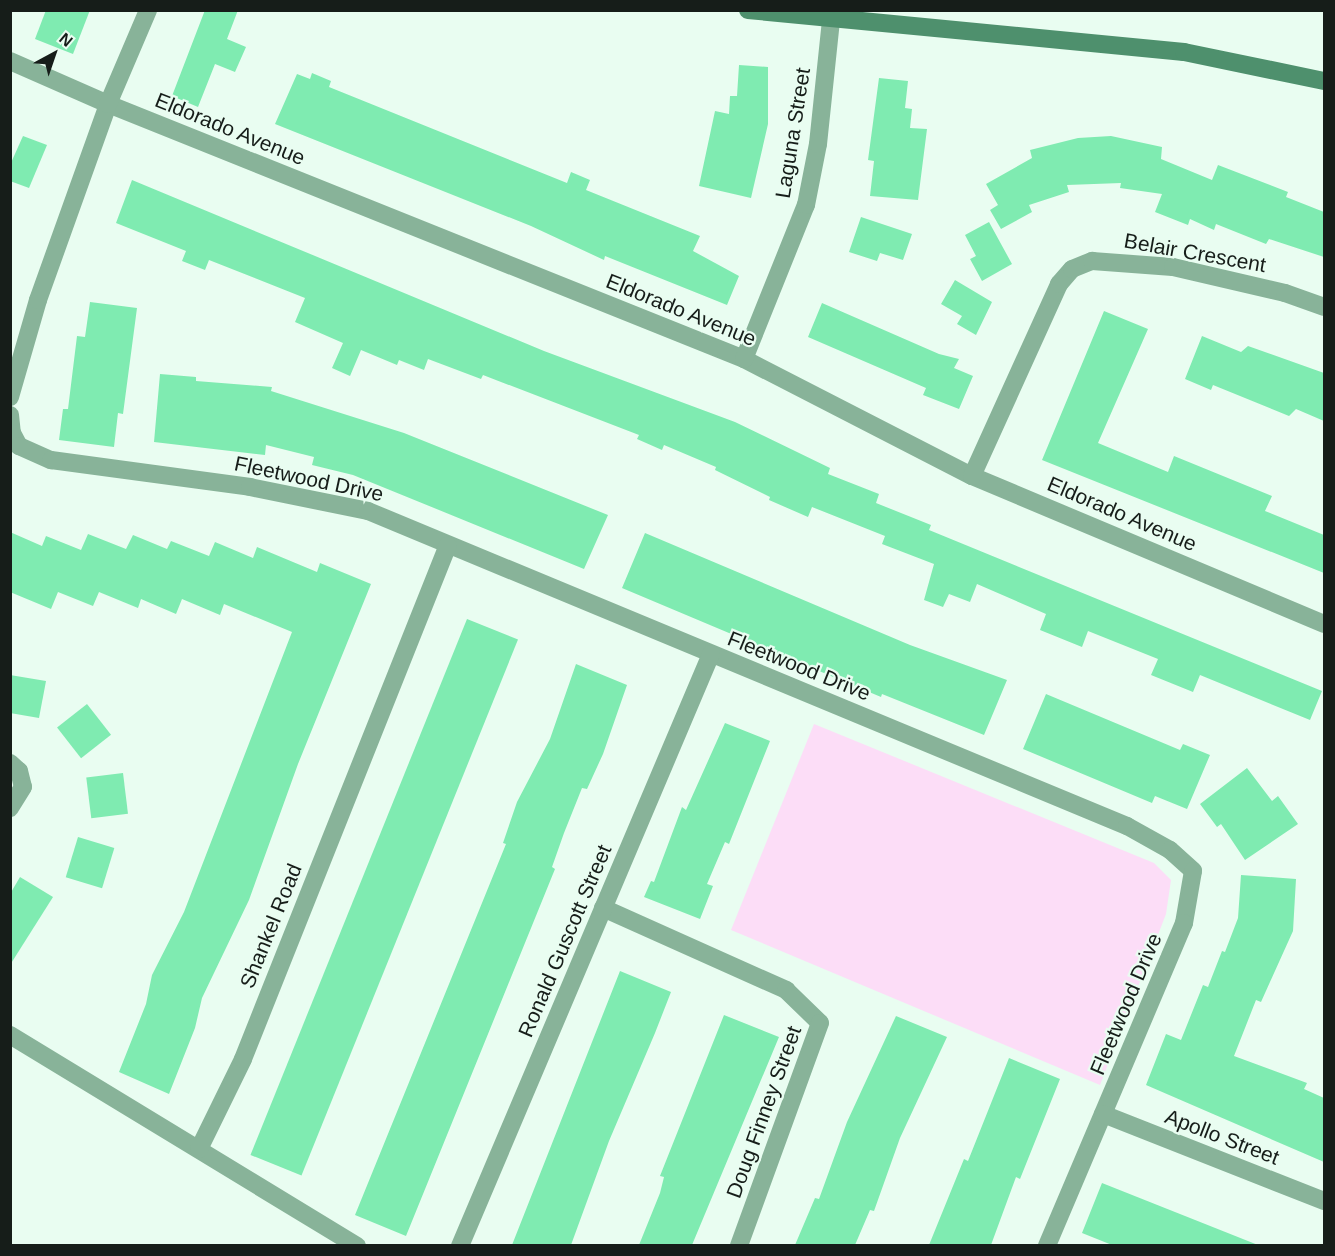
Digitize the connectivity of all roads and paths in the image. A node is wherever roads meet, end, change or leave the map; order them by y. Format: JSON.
{"nodes":[{"id":1,"x":148,"y":10,"type":"edge"},
{"id":2,"x":748,"y":10,"type":"edge"},
{"id":3,"x":831,"y":15,"type":"edge"},
{"id":4,"x":10,"y":61,"type":"edge"},
{"id":5,"x":1324,"y":81,"type":"edge"},
{"id":6,"x":108,"y":104,"type":"junction"},
{"id":7,"x":1324,"y":307,"type":"edge"},
{"id":8,"x":744,"y":359,"type":"junction"},
{"id":9,"x":10,"y":397,"type":"edge"},
{"id":10,"x":10,"y":415,"type":"edge"},
{"id":11,"x":972,"y":476,"type":"junction"},
{"id":12,"x":448,"y":545,"type":"junction"},
{"id":13,"x":1324,"y":624,"type":"edge"},
{"id":14,"x":711,"y":654,"type":"junction"},
{"id":15,"x":10,"y":763,"type":"edge"},
{"id":16,"x":10,"y":808,"type":"edge"},
{"id":17,"x":603,"y":908,"type":"junction"},
{"id":18,"x":10,"y":1035,"type":"edge"},
{"id":19,"x":1103,"y":1114,"type":"junction"},
{"id":20,"x":199,"y":1149,"type":"junction"},
{"id":21,"x":1324,"y":1201,"type":"edge"},
{"id":22,"x":357,"y":1245,"type":"edge"},
{"id":23,"x":460,"y":1245,"type":"edge"},
{"id":24,"x":739,"y":1245,"type":"edge"},
{"id":25,"x":1047,"y":1245,"type":"edge"}],
"edges":[{"from":1,"to":6,"type":"street"},
{"from":2,"to":3,"type":"main road"},
{"from":3,"to":5,"type":"main road"},
{"from":3,"to":8,"type":"street","name":"Laguna Street"},
{"from":4,"to":6,"type":"street","name":"Eldorado Avenue"},
{"from":6,"to":8,"type":"street","name":"Eldorado Avenue"},
{"from":6,"to":9,"type":"street"},
{"from":7,"to":11,"type":"street","name":"Belair Crescent"},
{"from":8,"to":11,"type":"street","name":"Eldorado Avenue"},
{"from":10,"to":12,"type":"street","name":"Fleetwood Drive"},
{"from":11,"to":13,"type":"street","name":"Eldorado Avenue"},
{"from":12,"to":14,"type":"street","name":"Fleetwood Drive"},
{"from":12,"to":20,"type":"street","name":"Shankel Road"},
{"from":14,"to":17,"type":"street","name":"Ronald Guscott Street"},
{"from":14,"to":19,"type":"street","name":"Fleetwood Drive"},
{"from":15,"to":16,"type":"street"},
{"from":17,"to":23,"type":"street","name":"Ronald Guscott Street"},
{"from":17,"to":24,"type":"street","name":"Doug Finney Street"},
{"from":18,"to":20,"type":"street"},
{"from":19,"to":21,"type":"street","name":"Apollo Street"},
{"from":19,"to":25,"type":"street","name":"Fleetwood Drive"},
{"from":20,"to":22,"type":"street"}]}
